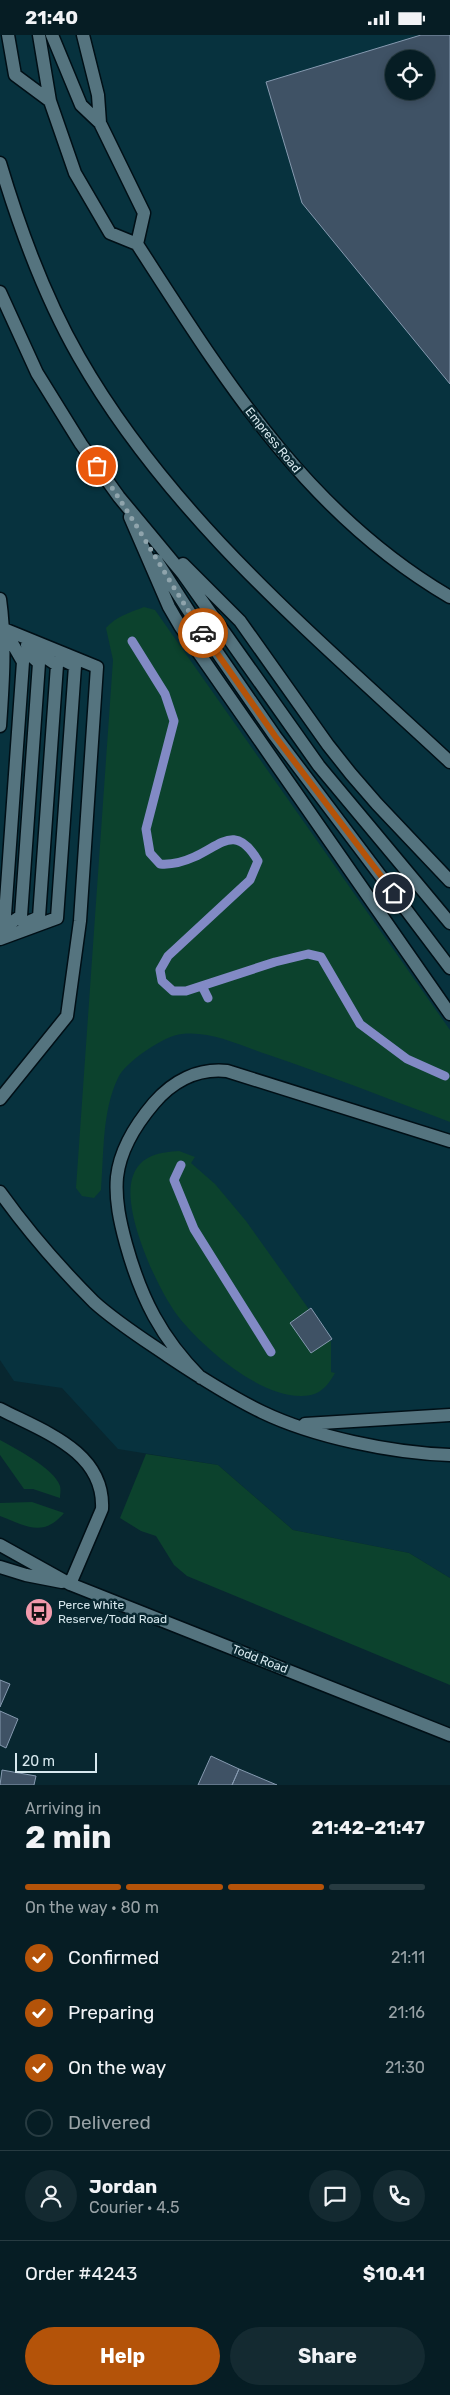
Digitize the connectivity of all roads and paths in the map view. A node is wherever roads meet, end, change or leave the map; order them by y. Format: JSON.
{"nodes":[{"id":1,"x":8,"y":35,"type":"edge"},
{"id":2,"x":39,"y":35,"type":"edge"},
{"id":3,"x":52,"y":35,"type":"edge"},
{"id":4,"x":83,"y":35,"type":"edge"},
{"id":5,"x":50,"y":101,"type":"junction"},
{"id":6,"x":100,"y":123,"type":"junction"},
{"id":7,"x":0,"y":163,"type":"edge"},
{"id":8,"x":138,"y":244,"type":"junction"},
{"id":9,"x":0,"y":292,"type":"edge"},
{"id":10,"x":119,"y":497,"type":"junction"},
{"id":11,"x":450,"y":597,"type":"edge"},
{"id":12,"x":0,"y":599,"type":"edge"},
{"id":13,"x":1,"y":632,"type":"edge"},
{"id":14,"x":0,"y":726,"type":"edge"},
{"id":15,"x":450,"y":762,"type":"edge"},
{"id":16,"x":450,"y":881,"type":"edge"},
{"id":17,"x":0,"y":920,"type":"edge"},
{"id":18,"x":450,"y":923,"type":"edge"},
{"id":19,"x":0,"y":930,"type":"edge"},
{"id":20,"x":0,"y":938,"type":"edge"},
{"id":21,"x":450,"y":968,"type":"edge"},
{"id":22,"x":450,"y":1013,"type":"edge"},
{"id":23,"x":0,"y":1099,"type":"edge"},
{"id":24,"x":450,"y":1141,"type":"edge"},
{"id":25,"x":0,"y":1193,"type":"edge"},
{"id":26,"x":201,"y":1378,"type":"junction"},
{"id":27,"x":0,"y":1409,"type":"edge"},
{"id":28,"x":450,"y":1415,"type":"edge"},
{"id":29,"x":297,"y":1425,"type":"junction"},
{"id":30,"x":450,"y":1455,"type":"edge"},
{"id":31,"x":0,"y":1545,"type":"edge"},
{"id":32,"x":0,"y":1567,"type":"edge"},
{"id":33,"x":70,"y":1584,"type":"junction"},
{"id":34,"x":450,"y":1735,"type":"edge"}],
"edges":[{"from":1,"to":5,"type":"street"},
{"from":2,"to":5,"type":"street"},
{"from":3,"to":6,"type":"street"},
{"from":4,"to":6,"type":"street"},
{"from":5,"to":8,"type":"street"},
{"from":6,"to":8,"type":"street"},
{"from":7,"to":15,"type":"street"},
{"from":8,"to":11,"type":"street","name":"Empress Road"},
{"from":9,"to":10,"type":"street"},
{"from":10,"to":16,"type":"street"},
{"from":10,"to":18,"type":"street"},
{"from":10,"to":21,"type":"street"},
{"from":10,"to":22,"type":"street"},
{"from":12,"to":13,"type":"street"},
{"from":13,"to":14,"type":"street"},
{"from":13,"to":17,"type":"street"},
{"from":13,"to":19,"type":"street"},
{"from":13,"to":20,"type":"street"},
{"from":13,"to":20,"type":"street"},
{"from":13,"to":23,"type":"street"},
{"from":24,"to":26,"type":"street"},
{"from":25,"to":26,"type":"street"},
{"from":26,"to":29,"type":"street"},
{"from":27,"to":33,"type":"street"},
{"from":28,"to":29,"type":"street"},
{"from":29,"to":30,"type":"street"},
{"from":31,"to":33,"type":"street","name":"Todd Road"},
{"from":32,"to":33,"type":"street","name":"Todd Road"},
{"from":33,"to":34,"type":"street","name":"Todd Road"}]}
